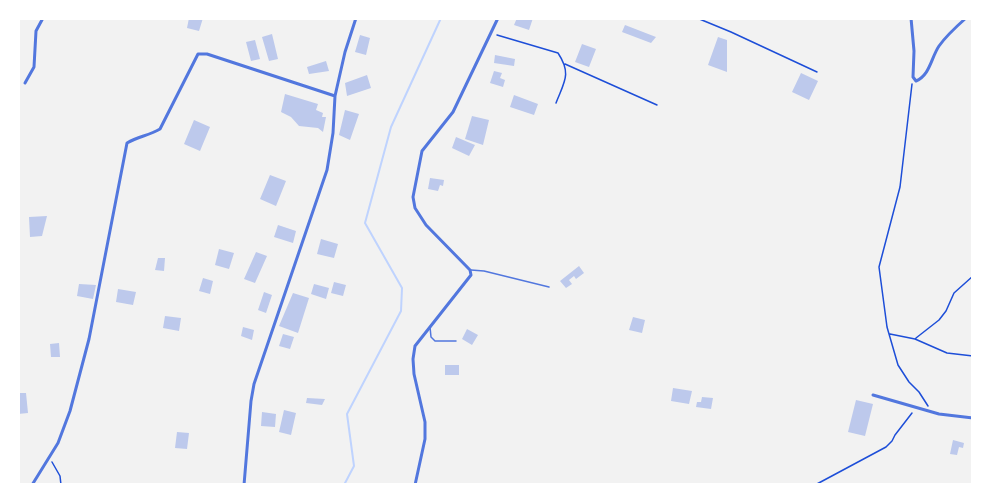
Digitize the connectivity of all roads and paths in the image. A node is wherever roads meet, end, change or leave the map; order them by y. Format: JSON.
{"nodes":[{"id":1,"x":43,"y":18,"type":"edge"},
{"id":2,"x":356,"y":18,"type":"edge"},
{"id":3,"x":498,"y":18,"type":"edge"},
{"id":4,"x":697,"y":18,"type":"edge"},
{"id":5,"x":911,"y":18,"type":"edge"},
{"id":6,"x":966,"y":18,"type":"edge"},
{"id":7,"x":490,"y":33,"type":"junction"},
{"id":8,"x":565,"y":63,"type":"junction"},
{"id":9,"x":817,"y":72,"type":"dead end"},
{"id":10,"x":913,"y":77,"type":"junction"},
{"id":11,"x":25,"y":83,"type":"dead end"},
{"id":12,"x":335,"y":96,"type":"junction"},
{"id":13,"x":556,"y":103,"type":"dead end"},
{"id":14,"x":657,"y":105,"type":"dead end"},
{"id":15,"x":470,"y":270,"type":"junction"},
{"id":16,"x":973,"y":276,"type":"edge"},
{"id":17,"x":549,"y":287,"type":"dead end"},
{"id":18,"x":430,"y":327,"type":"junction"},
{"id":19,"x":889,"y":334,"type":"junction"},
{"id":20,"x":915,"y":339,"type":"junction"},
{"id":21,"x":456,"y":340,"type":"dead end"},
{"id":22,"x":973,"y":356,"type":"edge"},
{"id":23,"x":873,"y":395,"type":"dead end"},
{"id":24,"x":915,"y":407,"type":"junction"},
{"id":25,"x":932,"y":411,"type":"junction"},
{"id":26,"x":973,"y":418,"type":"edge"},
{"id":27,"x":50,"y":458,"type":"junction"},
{"id":28,"x":32,"y":485,"type":"edge"},
{"id":29,"x":61,"y":485,"type":"edge"},
{"id":30,"x":244,"y":485,"type":"edge"},
{"id":31,"x":415,"y":485,"type":"edge"},
{"id":32,"x":815,"y":485,"type":"edge"}],
"edges":[{"from":1,"to":11,"type":"street"},
{"from":2,"to":12,"type":"street"},
{"from":3,"to":7,"type":"street"},
{"from":4,"to":9,"type":"path"},
{"from":5,"to":10,"type":"street"},
{"from":6,"to":10,"type":"street"},
{"from":7,"to":8,"type":"path"},
{"from":7,"to":15,"type":"street"},
{"from":8,"to":13,"type":"path"},
{"from":8,"to":14,"type":"path"},
{"from":10,"to":19,"type":"path"},
{"from":12,"to":27,"type":"street"},
{"from":12,"to":30,"type":"street"},
{"from":15,"to":17,"type":"lane"},
{"from":15,"to":18,"type":"street"},
{"from":16,"to":20,"type":"path"},
{"from":18,"to":21,"type":"lane"},
{"from":18,"to":31,"type":"street"},
{"from":19,"to":20,"type":"path"},
{"from":19,"to":25,"type":"path"},
{"from":20,"to":22,"type":"path"},
{"from":23,"to":24,"type":"street"},
{"from":24,"to":25,"type":"street"},
{"from":24,"to":32,"type":"path"},
{"from":25,"to":26,"type":"street"},
{"from":27,"to":28,"type":"street"},
{"from":27,"to":29,"type":"path"}]}
